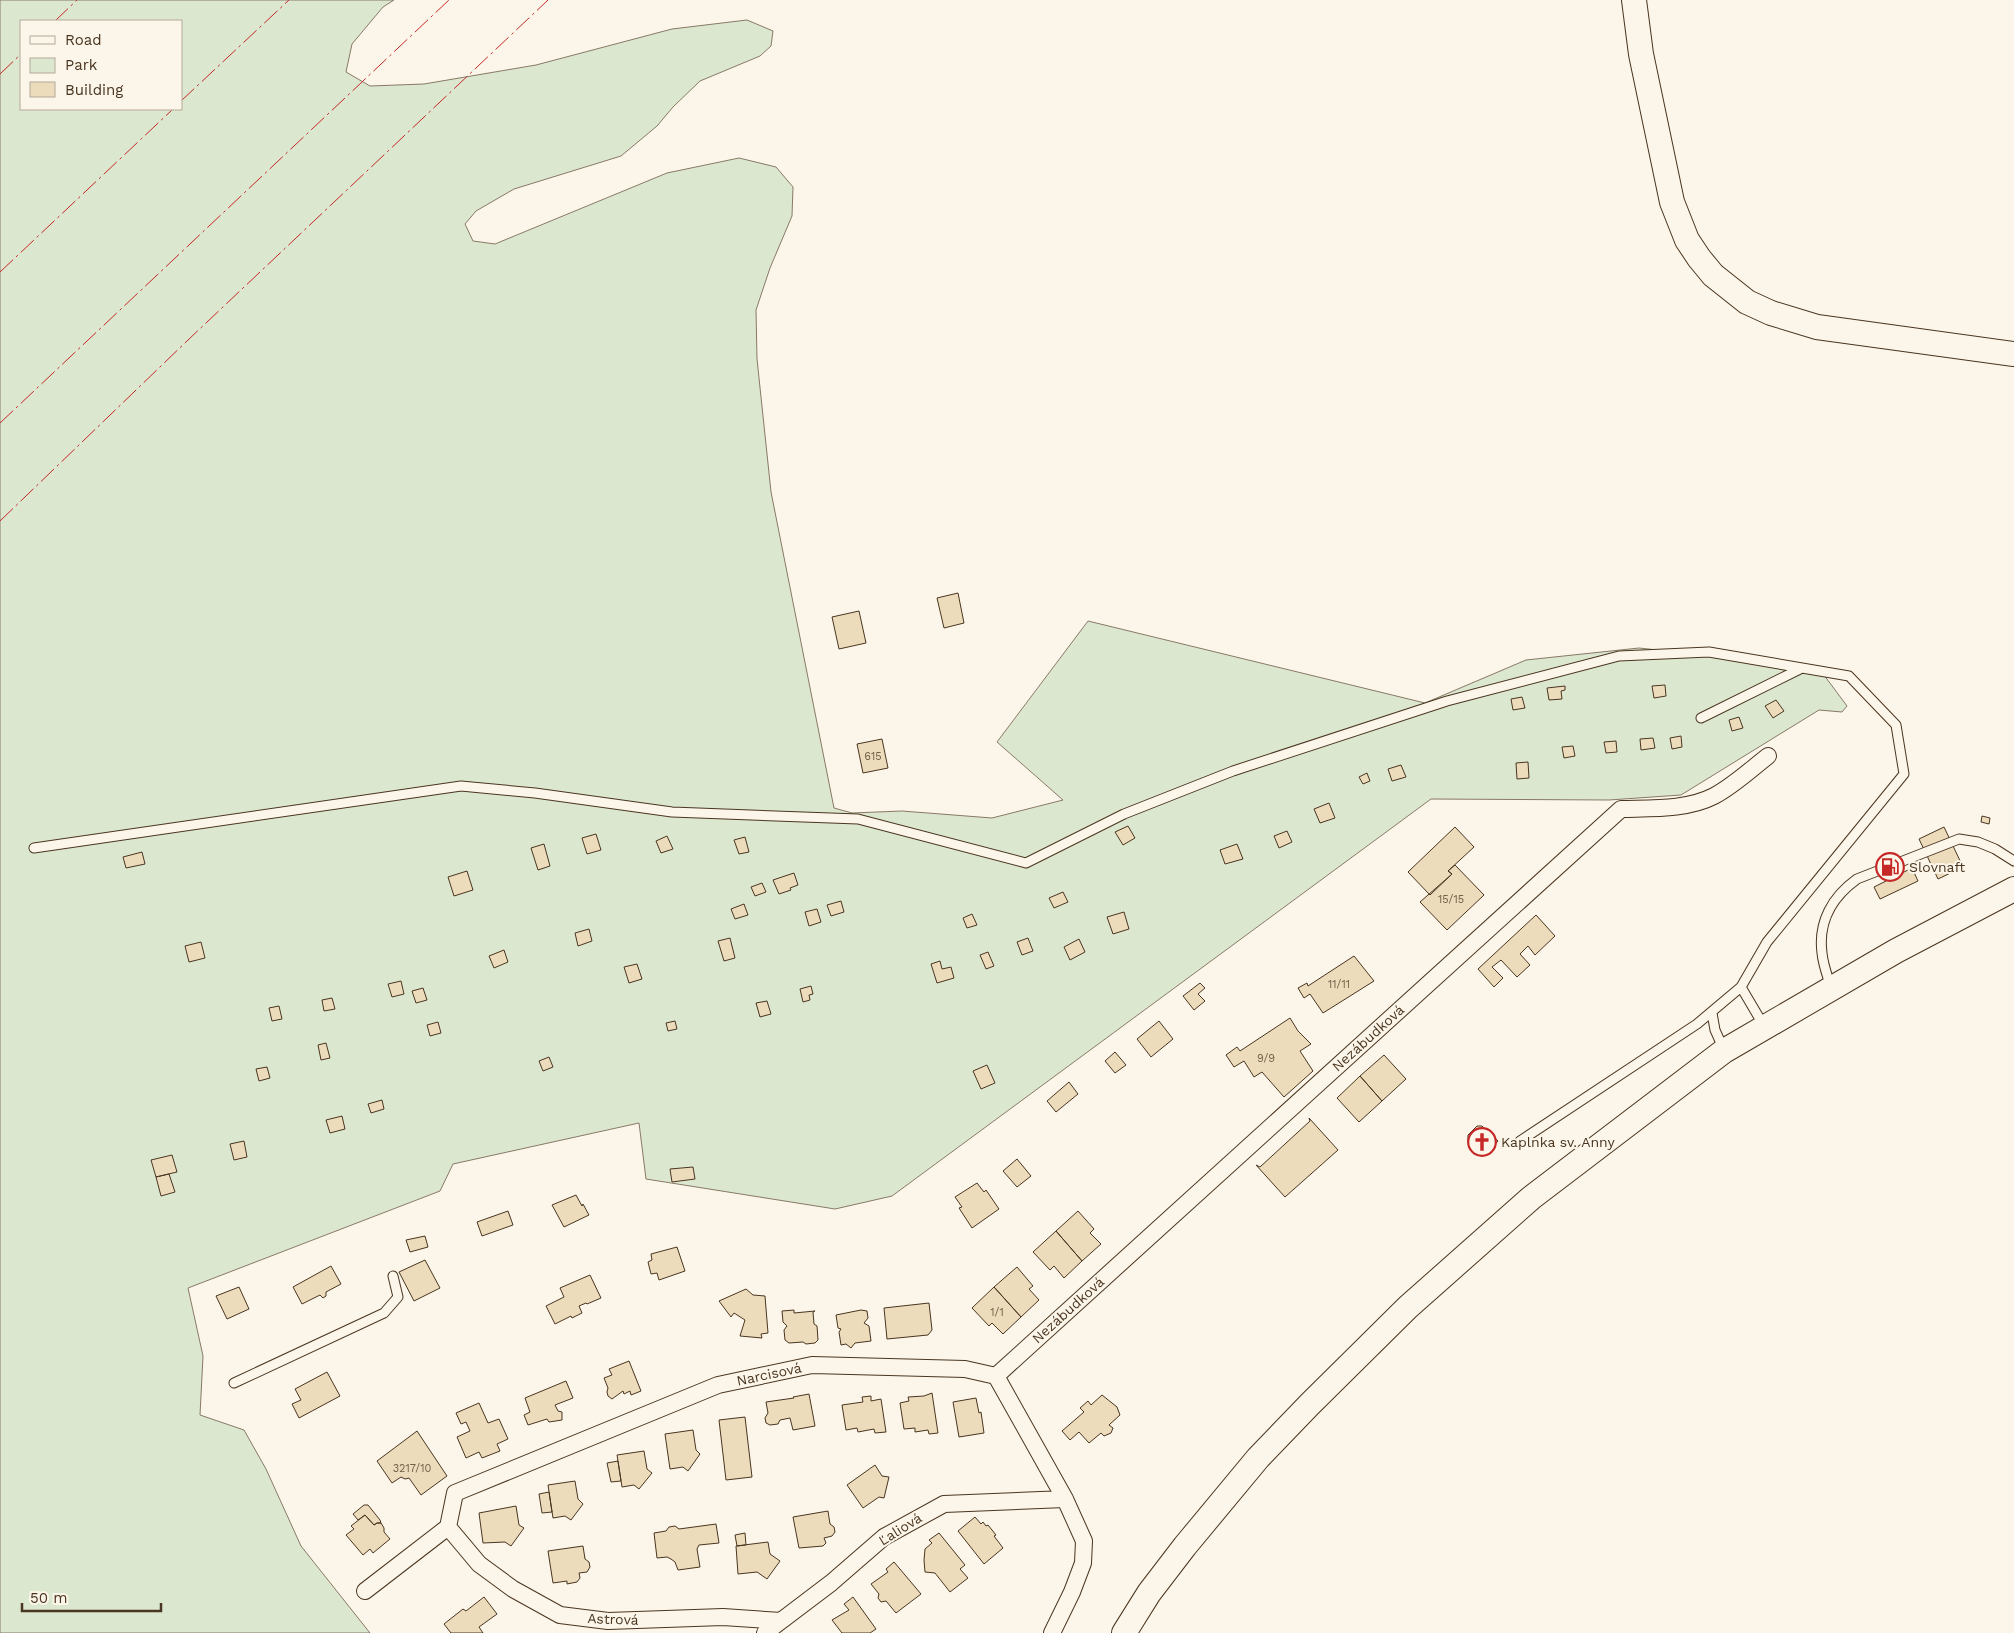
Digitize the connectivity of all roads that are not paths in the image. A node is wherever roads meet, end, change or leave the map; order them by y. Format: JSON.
{"nodes":[{"id":1,"x":1634,"y":0,"type":"edge"},
{"id":2,"x":2014,"y":354,"type":"edge"},
{"id":3,"x":1802,"y":668,"type":"junction"},
{"id":4,"x":1701,"y":718,"type":"dead end"},
{"id":5,"x":1768,"y":756,"type":"dead end"},
{"id":6,"x":34,"y":848,"type":"dead end"},
{"id":7,"x":2014,"y":862,"type":"edge"},
{"id":8,"x":2014,"y":889,"type":"edge"},
{"id":9,"x":1741,"y":988,"type":"junction"},
{"id":10,"x":1831,"y":988,"type":"junction"},
{"id":11,"x":1712,"y":1013,"type":"junction"},
{"id":12,"x":1764,"y":1027,"type":"junction"},
{"id":13,"x":1724,"y":1050,"type":"junction"},
{"id":14,"x":1520,"y":1141,"type":"dead end"},
{"id":15,"x":392,"y":1276,"type":"dead end"},
{"id":16,"x":996,"y":1376,"type":"junction"},
{"id":17,"x":234,"y":1383,"type":"dead end"},
{"id":18,"x":1065,"y":1499,"type":"junction"},
{"id":19,"x":448,"y":1527,"type":"junction"},
{"id":20,"x":364,"y":1591,"type":"dead end"},
{"id":21,"x":781,"y":1621,"type":"junction"},
{"id":22,"x":765,"y":1633,"type":"edge"},
{"id":23,"x":1052,"y":1633,"type":"edge"},
{"id":24,"x":1124,"y":1633,"type":"edge"}],
"edges":[{"from":1,"to":2,"type":"main road"},
{"from":3,"to":4,"type":"lane"},
{"from":3,"to":6,"type":"lane"},
{"from":3,"to":9,"type":"lane"},
{"from":5,"to":16,"type":"street","name":"Nezábudková"},
{"from":7,"to":10,"type":"lane"},
{"from":8,"to":10,"type":"main road"},
{"from":9,"to":11,"type":"lane"},
{"from":9,"to":12,"type":"lane"},
{"from":10,"to":12,"type":"main road"},
{"from":11,"to":13,"type":"lane"},
{"from":11,"to":14,"type":"lane"},
{"from":12,"to":13,"type":"main road"},
{"from":13,"to":24,"type":"main road"},
{"from":15,"to":17,"type":"lane"},
{"from":16,"to":18,"type":"street"},
{"from":16,"to":19,"type":"street","name":"Narcisová"},
{"from":18,"to":21,"type":"street","name":"Ľaliová"},
{"from":18,"to":23,"type":"street"},
{"from":19,"to":20,"type":"street"},
{"from":19,"to":21,"type":"street","name":"Astrová"},
{"from":21,"to":22,"type":"street","name":"Ľaliová"}]}
